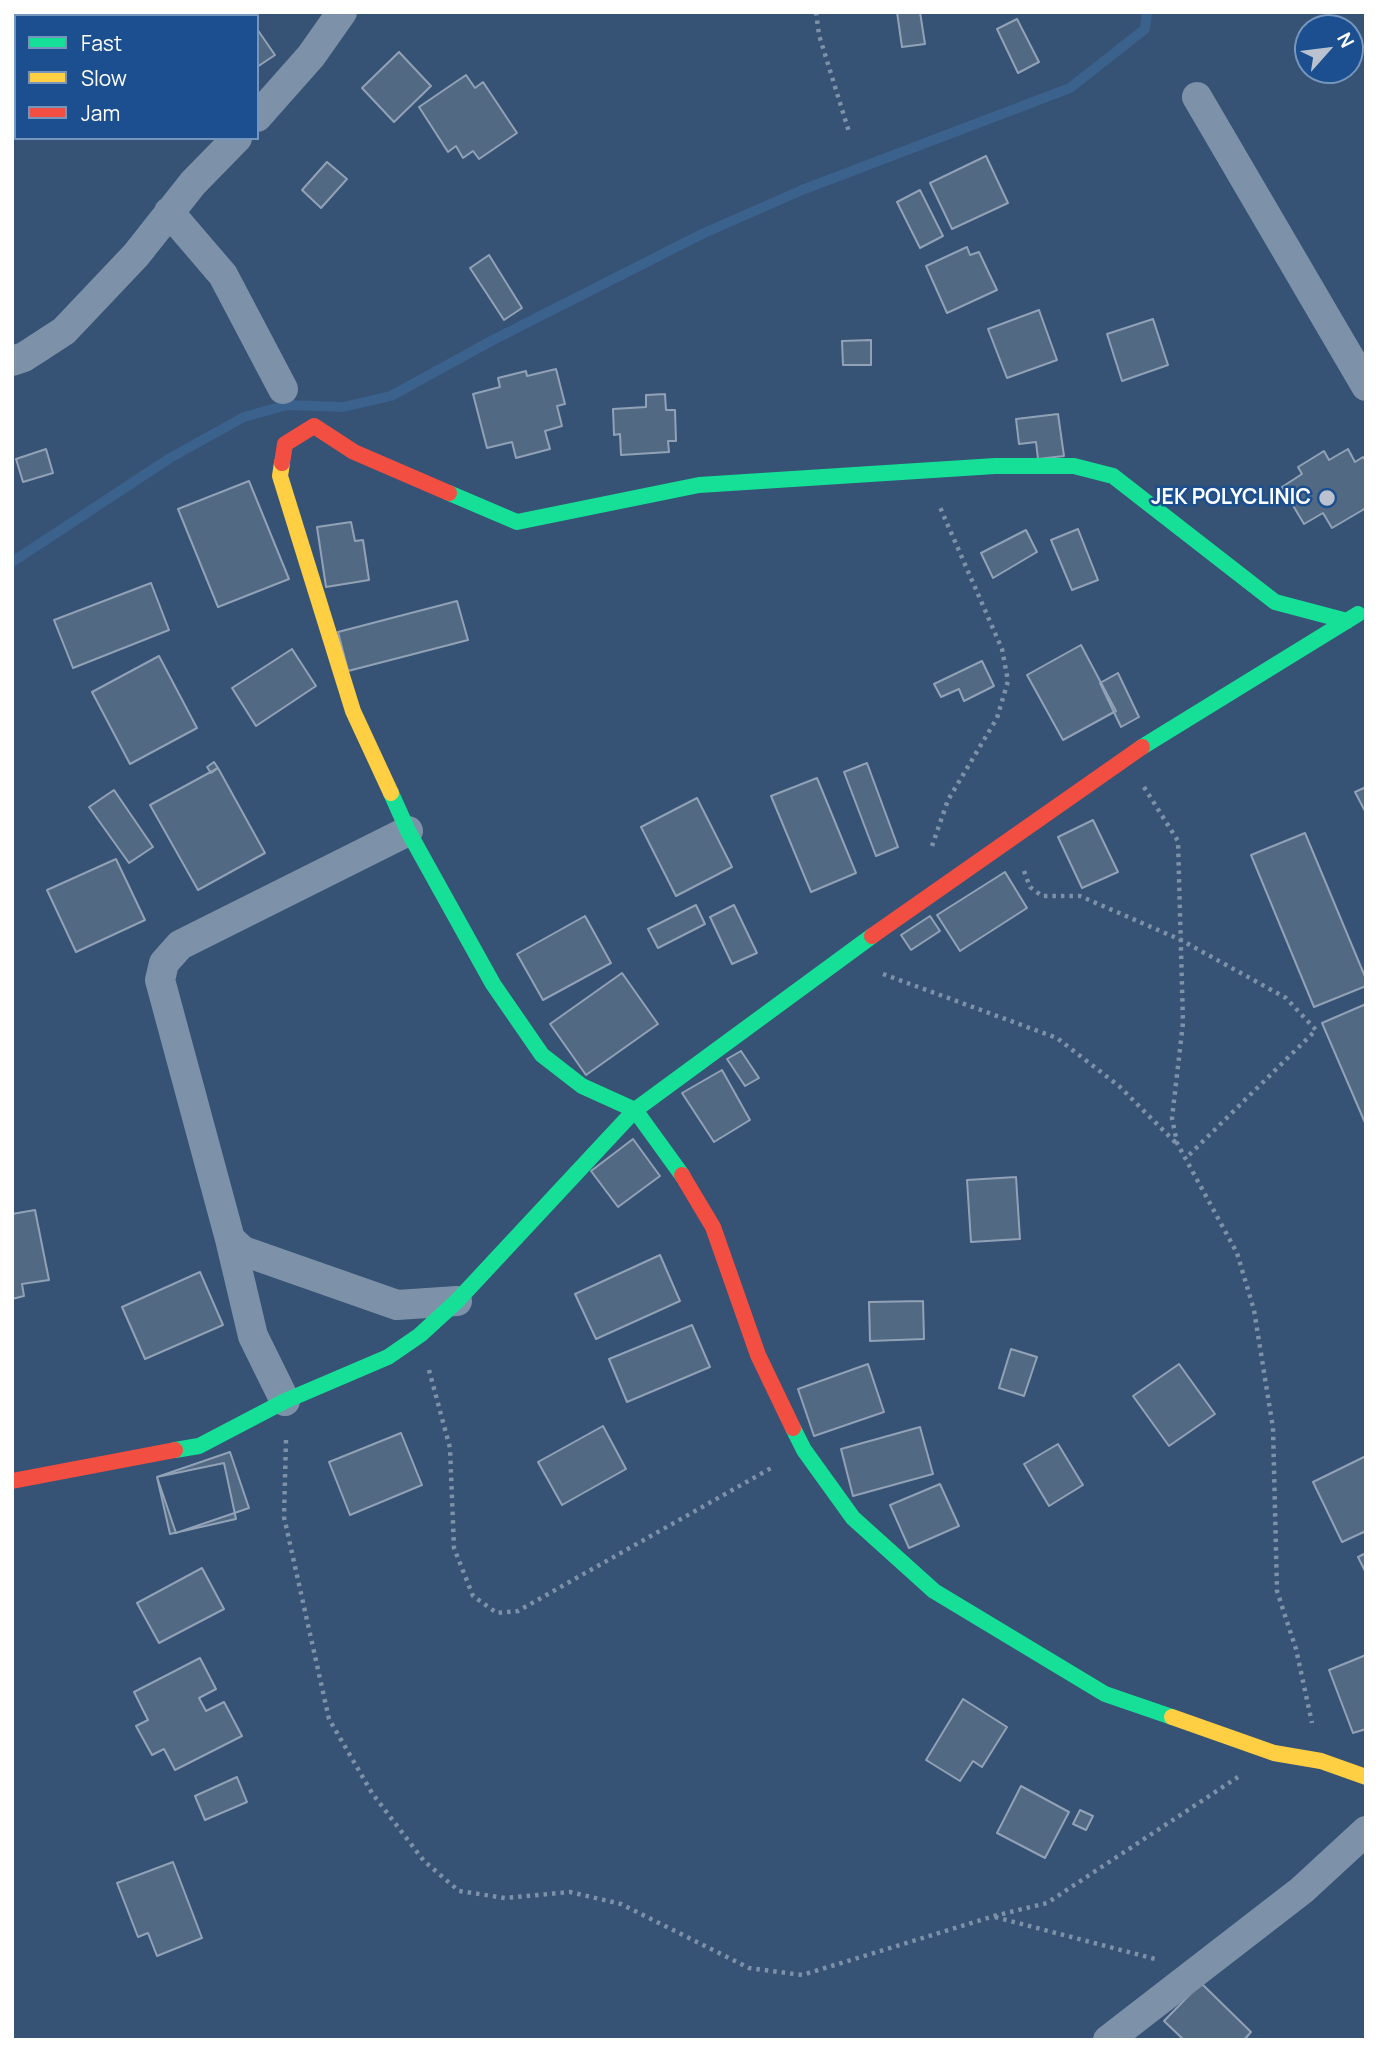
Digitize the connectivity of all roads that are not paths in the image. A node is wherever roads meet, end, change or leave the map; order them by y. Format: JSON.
{"nodes":[{"id":1,"x":342,"y":12,"type":"edge"},
{"id":2,"x":1198,"y":97,"type":"dead end"},
{"id":3,"x":259,"y":115,"type":"edge"},
{"id":4,"x":235,"y":140,"type":"edge"},
{"id":5,"x":169,"y":212,"type":"junction"},
{"id":6,"x":12,"y":361,"type":"edge"},
{"id":7,"x":1366,"y":386,"type":"edge"},
{"id":8,"x":283,"y":389,"type":"dead end"},
{"id":9,"x":1366,"y":608,"type":"edge"},
{"id":10,"x":1348,"y":621,"type":"junction"},
{"id":11,"x":408,"y":831,"type":"junction"},
{"id":12,"x":635,"y":1110,"type":"junction"},
{"id":13,"x":230,"y":1239,"type":"junction"},
{"id":14,"x":457,"y":1301,"type":"junction"},
{"id":15,"x":285,"y":1401,"type":"junction"},
{"id":16,"x":12,"y":1480,"type":"edge"},
{"id":17,"x":1366,"y":1777,"type":"edge"},
{"id":18,"x":1366,"y":1831,"type":"edge"},
{"id":19,"x":1108,"y":2040,"type":"edge"}],
"edges":[{"from":1,"to":3,"type":"street"},
{"from":2,"to":7,"type":"street"},
{"from":4,"to":5,"type":"street"},
{"from":5,"to":6,"type":"street"},
{"from":5,"to":8,"type":"street"},
{"from":9,"to":10,"type":"street"},
{"from":10,"to":11,"type":"street"},
{"from":10,"to":12,"type":"street"},
{"from":11,"to":12,"type":"street"},
{"from":11,"to":13,"type":"street"},
{"from":12,"to":14,"type":"street"},
{"from":12,"to":17,"type":"street"},
{"from":13,"to":14,"type":"street"},
{"from":13,"to":15,"type":"street"},
{"from":14,"to":15,"type":"street"},
{"from":15,"to":16,"type":"street"},
{"from":18,"to":19,"type":"street"}]}
